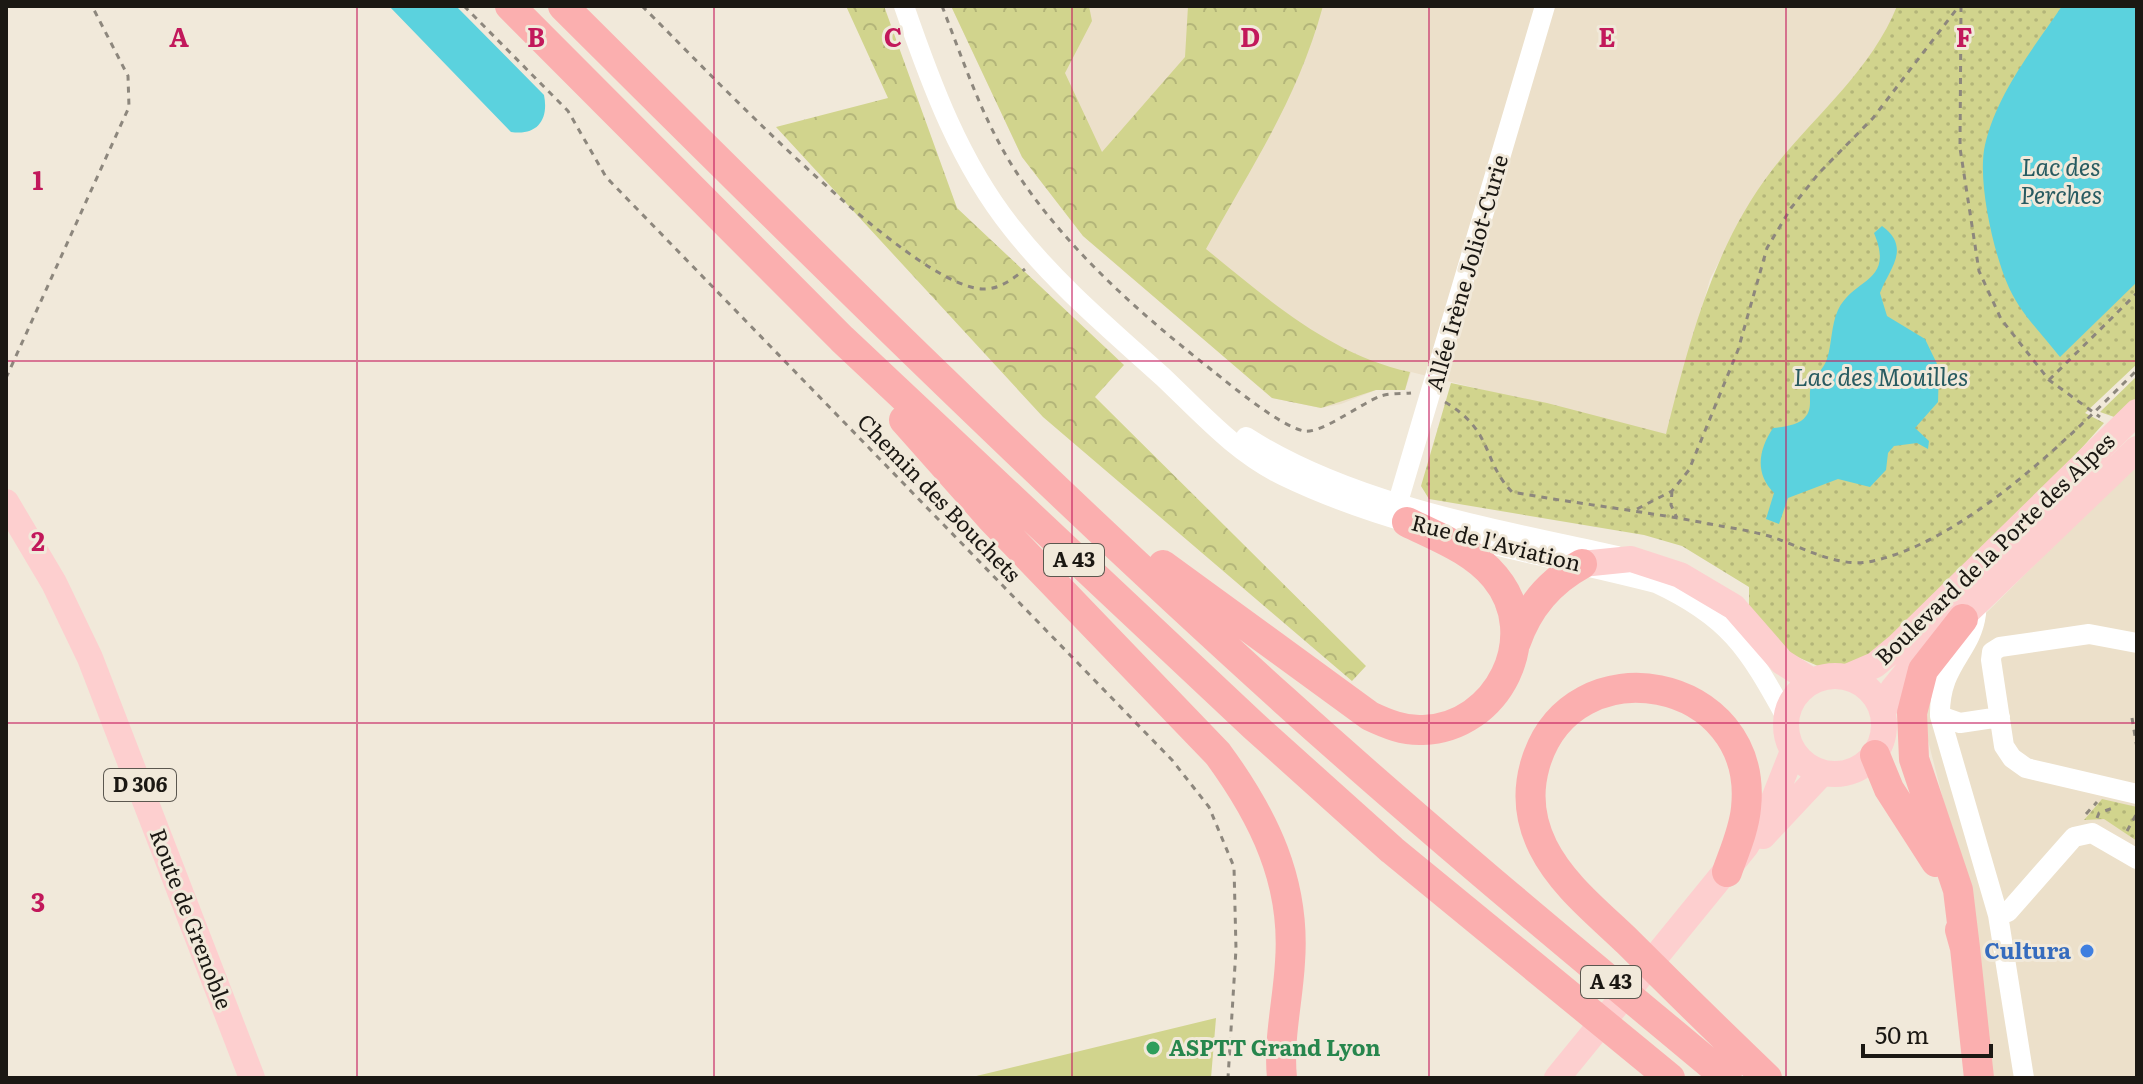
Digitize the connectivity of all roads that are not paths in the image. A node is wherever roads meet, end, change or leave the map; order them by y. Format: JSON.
{"nodes":[{"id":1,"x":510,"y":6,"type":"edge"},
{"id":2,"x":563,"y":6,"type":"edge"},
{"id":3,"x":904,"y":6,"type":"edge"},
{"id":4,"x":1545,"y":6,"type":"edge"},
{"id":5,"x":842,"y":339,"type":"junction"},
{"id":6,"x":1179,"y":393,"type":"junction"},
{"id":7,"x":2130,"y":419,"type":"edge"},
{"id":8,"x":2137,"y":449,"type":"edge"},
{"id":9,"x":1039,"y":473,"type":"junction"},
{"id":10,"x":6,"y":502,"type":"edge"},
{"id":11,"x":1403,"y":512,"type":"junction"},
{"id":12,"x":1631,"y":559,"type":"junction"},
{"id":13,"x":1582,"y":564,"type":"junction"},
{"id":14,"x":1970,"y":613,"type":"junction"},
{"id":15,"x":2137,"y":643,"type":"edge"},
{"id":16,"x":1516,"y":644,"type":"junction"},
{"id":17,"x":1847,"y":677,"type":"junction"},
{"id":18,"x":1812,"y":681,"type":"junction"},
{"id":19,"x":1883,"y":712,"type":"junction"},
{"id":20,"x":1940,"y":716,"type":"junction"},
{"id":21,"x":1786,"y":717,"type":"junction"},
{"id":22,"x":2000,"y":717,"type":"junction"},
{"id":23,"x":1793,"y":751,"type":"junction"},
{"id":24,"x":1875,"y":755,"type":"junction"},
{"id":25,"x":1822,"y":773,"type":"junction"},
{"id":26,"x":2135,"y":806,"type":"edge"},
{"id":27,"x":2137,"y":859,"type":"edge"},
{"id":28,"x":1727,"y":872,"type":"junction"},
{"id":29,"x":1998,"y":915,"type":"junction"},
{"id":30,"x":1965,"y":948,"type":"junction"},
{"id":31,"x":1558,"y":1077,"type":"edge"},
{"id":32,"x":252,"y":1078,"type":"edge"},
{"id":33,"x":1282,"y":1078,"type":"edge"},
{"id":34,"x":1670,"y":1078,"type":"edge"},
{"id":35,"x":1727,"y":1078,"type":"edge"},
{"id":36,"x":1767,"y":1078,"type":"edge"},
{"id":37,"x":1979,"y":1078,"type":"edge"},
{"id":38,"x":2024,"y":1078,"type":"edge"}],
"edges":[{"from":1,"to":5,"type":"highway","number":"A 43"},
{"from":2,"to":9,"type":"highway","number":"A 43"},
{"from":3,"to":6,"type":"street","name":"Rue de l'Aviation"},
{"from":4,"to":11,"type":"street","name":"Allée Irène Joliot-Curie"},
{"from":5,"to":33,"type":"highway"},
{"from":5,"to":34,"type":"highway","number":"A 43"},
{"from":6,"to":11,"type":"street","name":"Rue de l'Aviation"},
{"from":6,"to":11,"type":"street","name":"Rue de l'Aviation"},
{"from":7,"to":17,"type":"main road","name":"Boulevard de la Porte des Alpes"},
{"from":8,"to":14,"type":"main road","name":"Boulevard de la Porte des Alpes"},
{"from":9,"to":16,"type":"highway"},
{"from":9,"to":35,"type":"highway","number":"A 43"},
{"from":10,"to":32,"type":"main road","name":"Route de Grenoble","number":"D 306"},
{"from":11,"to":12,"type":"street","name":"Rue de l'Aviation"},
{"from":11,"to":13,"type":"street","name":"Rue de l'Aviation"},
{"from":11,"to":16,"type":"highway"},
{"from":12,"to":13,"type":"main road"},
{"from":12,"to":18,"type":"main road","name":"Rue de l'Aviation"},
{"from":13,"to":16,"type":"highway"},
{"from":13,"to":21,"type":"street","name":"Rue de l'Aviation"},
{"from":14,"to":19,"type":"main road","name":"Boulevard de la Porte des Alpes"},
{"from":14,"to":20,"type":"street"},
{"from":14,"to":30,"type":"highway"},
{"from":15,"to":22,"type":"street"},
{"from":17,"to":18,"type":"main road"},
{"from":17,"to":19,"type":"main road"},
{"from":18,"to":21,"type":"main road"},
{"from":19,"to":24,"type":"main road"},
{"from":20,"to":22,"type":"street"},
{"from":20,"to":29,"type":"street"},
{"from":21,"to":23,"type":"main road"},
{"from":22,"to":26,"type":"street"},
{"from":23,"to":25,"type":"main road"},
{"from":23,"to":28,"type":"main road"},
{"from":24,"to":25,"type":"main road"},
{"from":24,"to":30,"type":"highway"},
{"from":25,"to":28,"type":"main road"},
{"from":27,"to":29,"type":"street"},
{"from":28,"to":31,"type":"main road"},
{"from":28,"to":36,"type":"highway"},
{"from":29,"to":38,"type":"street"},
{"from":30,"to":37,"type":"highway"}]}
